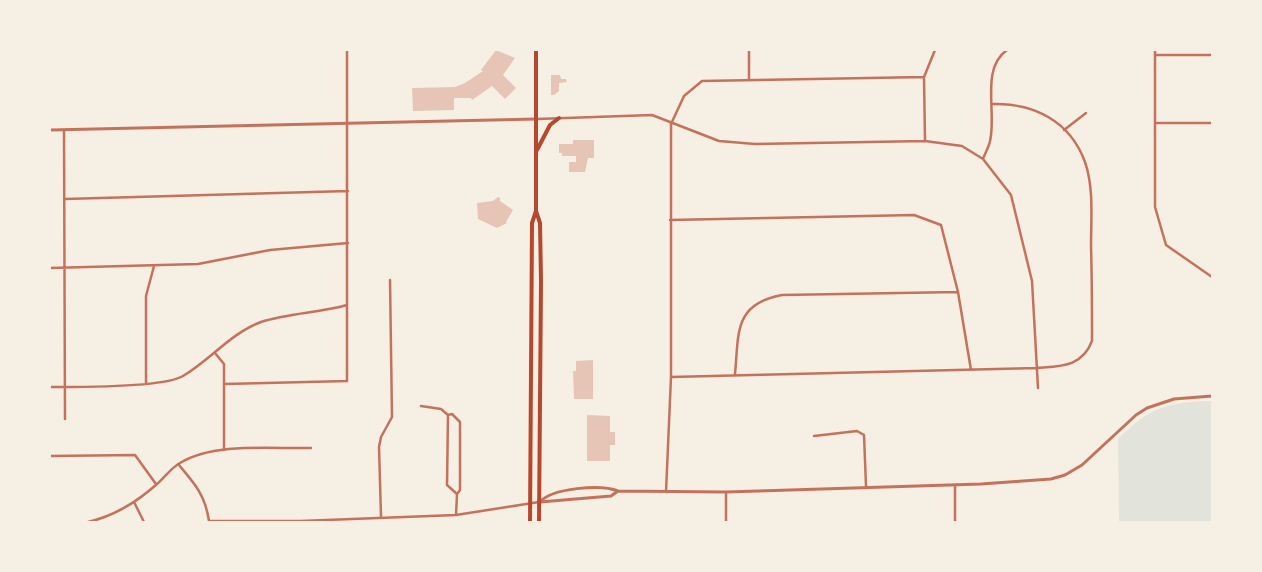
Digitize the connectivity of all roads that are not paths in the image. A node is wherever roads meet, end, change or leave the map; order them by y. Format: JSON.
{"nodes":[{"id":1,"x":347,"y":50,"type":"edge"},
{"id":2,"x":536,"y":50,"type":"edge"},
{"id":3,"x":749,"y":50,"type":"edge"},
{"id":4,"x":935,"y":50,"type":"edge"},
{"id":5,"x":1007,"y":50,"type":"edge"},
{"id":6,"x":1155,"y":50,"type":"edge"},
{"id":7,"x":1212,"y":54,"type":"edge"},
{"id":8,"x":1155,"y":55,"type":"junction"},
{"id":9,"x":924,"y":77,"type":"junction"},
{"id":10,"x":749,"y":80,"type":"junction"},
{"id":11,"x":992,"y":104,"type":"junction"},
{"id":12,"x":1086,"y":113,"type":"dead end"},
{"id":13,"x":537,"y":118,"type":"junction"},
{"id":14,"x":559,"y":118,"type":"junction"},
{"id":15,"x":348,"y":123,"type":"junction"},
{"id":16,"x":1156,"y":123,"type":"junction"},
{"id":17,"x":1212,"y":123,"type":"edge"},
{"id":18,"x":671,"y":124,"type":"junction"},
{"id":19,"x":50,"y":130,"type":"edge"},
{"id":20,"x":64,"y":130,"type":"junction"},
{"id":21,"x":1064,"y":130,"type":"junction"},
{"id":22,"x":926,"y":141,"type":"junction"},
{"id":23,"x":537,"y":152,"type":"junction"},
{"id":24,"x":983,"y":159,"type":"junction"},
{"id":25,"x":349,"y":191,"type":"junction"},
{"id":26,"x":65,"y":199,"type":"junction"},
{"id":27,"x":536,"y":211,"type":"junction"},
{"id":28,"x":670,"y":220,"type":"junction"},
{"id":29,"x":348,"y":243,"type":"junction"},
{"id":30,"x":154,"y":266,"type":"junction"},
{"id":31,"x":50,"y":268,"type":"edge"},
{"id":32,"x":63,"y":268,"type":"junction"},
{"id":33,"x":1212,"y":277,"type":"edge"},
{"id":34,"x":390,"y":280,"type":"dead end"},
{"id":35,"x":958,"y":292,"type":"junction"},
{"id":36,"x":347,"y":305,"type":"junction"},
{"id":37,"x":215,"y":354,"type":"junction"},
{"id":38,"x":1037,"y":368,"type":"junction"},
{"id":39,"x":971,"y":370,"type":"junction"},
{"id":40,"x":735,"y":374,"type":"junction"},
{"id":41,"x":671,"y":377,"type":"junction"},
{"id":42,"x":146,"y":383,"type":"junction"},
{"id":43,"x":225,"y":384,"type":"junction"},
{"id":44,"x":50,"y":387,"type":"edge"},
{"id":45,"x":64,"y":387,"type":"junction"},
{"id":46,"x":1038,"y":388,"type":"dead end"},
{"id":47,"x":1212,"y":396,"type":"edge"},
{"id":48,"x":421,"y":406,"type":"dead end"},
{"id":49,"x":448,"y":415,"type":"junction"},
{"id":50,"x":65,"y":419,"type":"dead end"},
{"id":51,"x":814,"y":436,"type":"dead end"},
{"id":52,"x":311,"y":448,"type":"dead end"},
{"id":53,"x":224,"y":450,"type":"junction"},
{"id":54,"x":50,"y":456,"type":"edge"},
{"id":55,"x":178,"y":464,"type":"junction"},
{"id":56,"x":157,"y":484,"type":"junction"},
{"id":57,"x":955,"y":485,"type":"junction"},
{"id":58,"x":866,"y":486,"type":"junction"},
{"id":59,"x":618,"y":491,"type":"junction"},
{"id":60,"x":666,"y":492,"type":"junction"},
{"id":61,"x":726,"y":492,"type":"junction"},
{"id":62,"x":457,"y":494,"type":"junction"},
{"id":63,"x":134,"y":502,"type":"junction"},
{"id":64,"x":539,"y":502,"type":"junction"},
{"id":65,"x":530,"y":504,"type":"junction"},
{"id":66,"x":456,"y":515,"type":"junction"},
{"id":67,"x":381,"y":516,"type":"junction"},
{"id":68,"x":209,"y":521,"type":"edge"},
{"id":69,"x":88,"y":522,"type":"edge"},
{"id":70,"x":144,"y":522,"type":"edge"},
{"id":71,"x":300,"y":522,"type":"edge"},
{"id":72,"x":530,"y":522,"type":"edge"},
{"id":73,"x":539,"y":522,"type":"edge"},
{"id":74,"x":726,"y":522,"type":"edge"},
{"id":75,"x":955,"y":522,"type":"edge"}],
"edges":[{"from":1,"to":15,"type":"street"},
{"from":2,"to":13,"type":"main road"},
{"from":3,"to":10,"type":"street"},
{"from":4,"to":9,"type":"street"},
{"from":5,"to":11,"type":"street"},
{"from":6,"to":8,"type":"street"},
{"from":7,"to":8,"type":"street"},
{"from":8,"to":16,"type":"street"},
{"from":9,"to":10,"type":"street"},
{"from":9,"to":22,"type":"street"},
{"from":10,"to":18,"type":"street"},
{"from":11,"to":21,"type":"street"},
{"from":11,"to":24,"type":"street"},
{"from":12,"to":21,"type":"street"},
{"from":13,"to":14,"type":"street"},
{"from":13,"to":15,"type":"street"},
{"from":13,"to":23,"type":"main road"},
{"from":14,"to":18,"type":"street"},
{"from":14,"to":23,"type":"main road"},
{"from":15,"to":20,"type":"street"},
{"from":15,"to":25,"type":"street"},
{"from":16,"to":17,"type":"street"},
{"from":16,"to":33,"type":"street"},
{"from":18,"to":22,"type":"street"},
{"from":18,"to":28,"type":"street"},
{"from":19,"to":20,"type":"street"},
{"from":20,"to":26,"type":"street"},
{"from":21,"to":38,"type":"street"},
{"from":22,"to":24,"type":"street"},
{"from":23,"to":27,"type":"main road"},
{"from":24,"to":38,"type":"street"},
{"from":25,"to":26,"type":"street"},
{"from":25,"to":29,"type":"street"},
{"from":26,"to":32,"type":"street"},
{"from":27,"to":64,"type":"main road"},
{"from":27,"to":65,"type":"main road"},
{"from":28,"to":35,"type":"street"},
{"from":28,"to":41,"type":"street"},
{"from":29,"to":30,"type":"street"},
{"from":29,"to":36,"type":"street"},
{"from":30,"to":32,"type":"street"},
{"from":30,"to":42,"type":"street"},
{"from":31,"to":32,"type":"street"},
{"from":32,"to":45,"type":"street"},
{"from":34,"to":67,"type":"street"},
{"from":35,"to":39,"type":"street"},
{"from":35,"to":40,"type":"street"},
{"from":36,"to":37,"type":"street"},
{"from":36,"to":43,"type":"street"},
{"from":37,"to":42,"type":"street"},
{"from":37,"to":43,"type":"street"},
{"from":38,"to":39,"type":"street"},
{"from":38,"to":46,"type":"street"},
{"from":39,"to":40,"type":"street"},
{"from":40,"to":41,"type":"street"},
{"from":41,"to":60,"type":"street"},
{"from":42,"to":45,"type":"street"},
{"from":43,"to":53,"type":"street"},
{"from":44,"to":45,"type":"street"},
{"from":45,"to":50,"type":"street"},
{"from":47,"to":57,"type":"street"},
{"from":48,"to":49,"type":"street"},
{"from":49,"to":62,"type":"street"},
{"from":49,"to":62,"type":"street"},
{"from":51,"to":58,"type":"street"},
{"from":52,"to":53,"type":"street"},
{"from":53,"to":55,"type":"street"},
{"from":54,"to":56,"type":"street"},
{"from":55,"to":56,"type":"street"},
{"from":55,"to":68,"type":"street"},
{"from":56,"to":63,"type":"street"},
{"from":57,"to":58,"type":"street"},
{"from":57,"to":75,"type":"street"},
{"from":58,"to":61,"type":"street"},
{"from":59,"to":60,"type":"street"},
{"from":59,"to":64,"type":"street"},
{"from":59,"to":64,"type":"street"},
{"from":60,"to":61,"type":"street"},
{"from":61,"to":74,"type":"street"},
{"from":62,"to":66,"type":"street"},
{"from":63,"to":69,"type":"street"},
{"from":63,"to":70,"type":"street"},
{"from":64,"to":65,"type":"street"},
{"from":64,"to":73,"type":"main road"},
{"from":65,"to":66,"type":"street"},
{"from":65,"to":72,"type":"main road"},
{"from":66,"to":67,"type":"street"},
{"from":67,"to":71,"type":"street"},
{"from":68,"to":71,"type":"street"}]}
